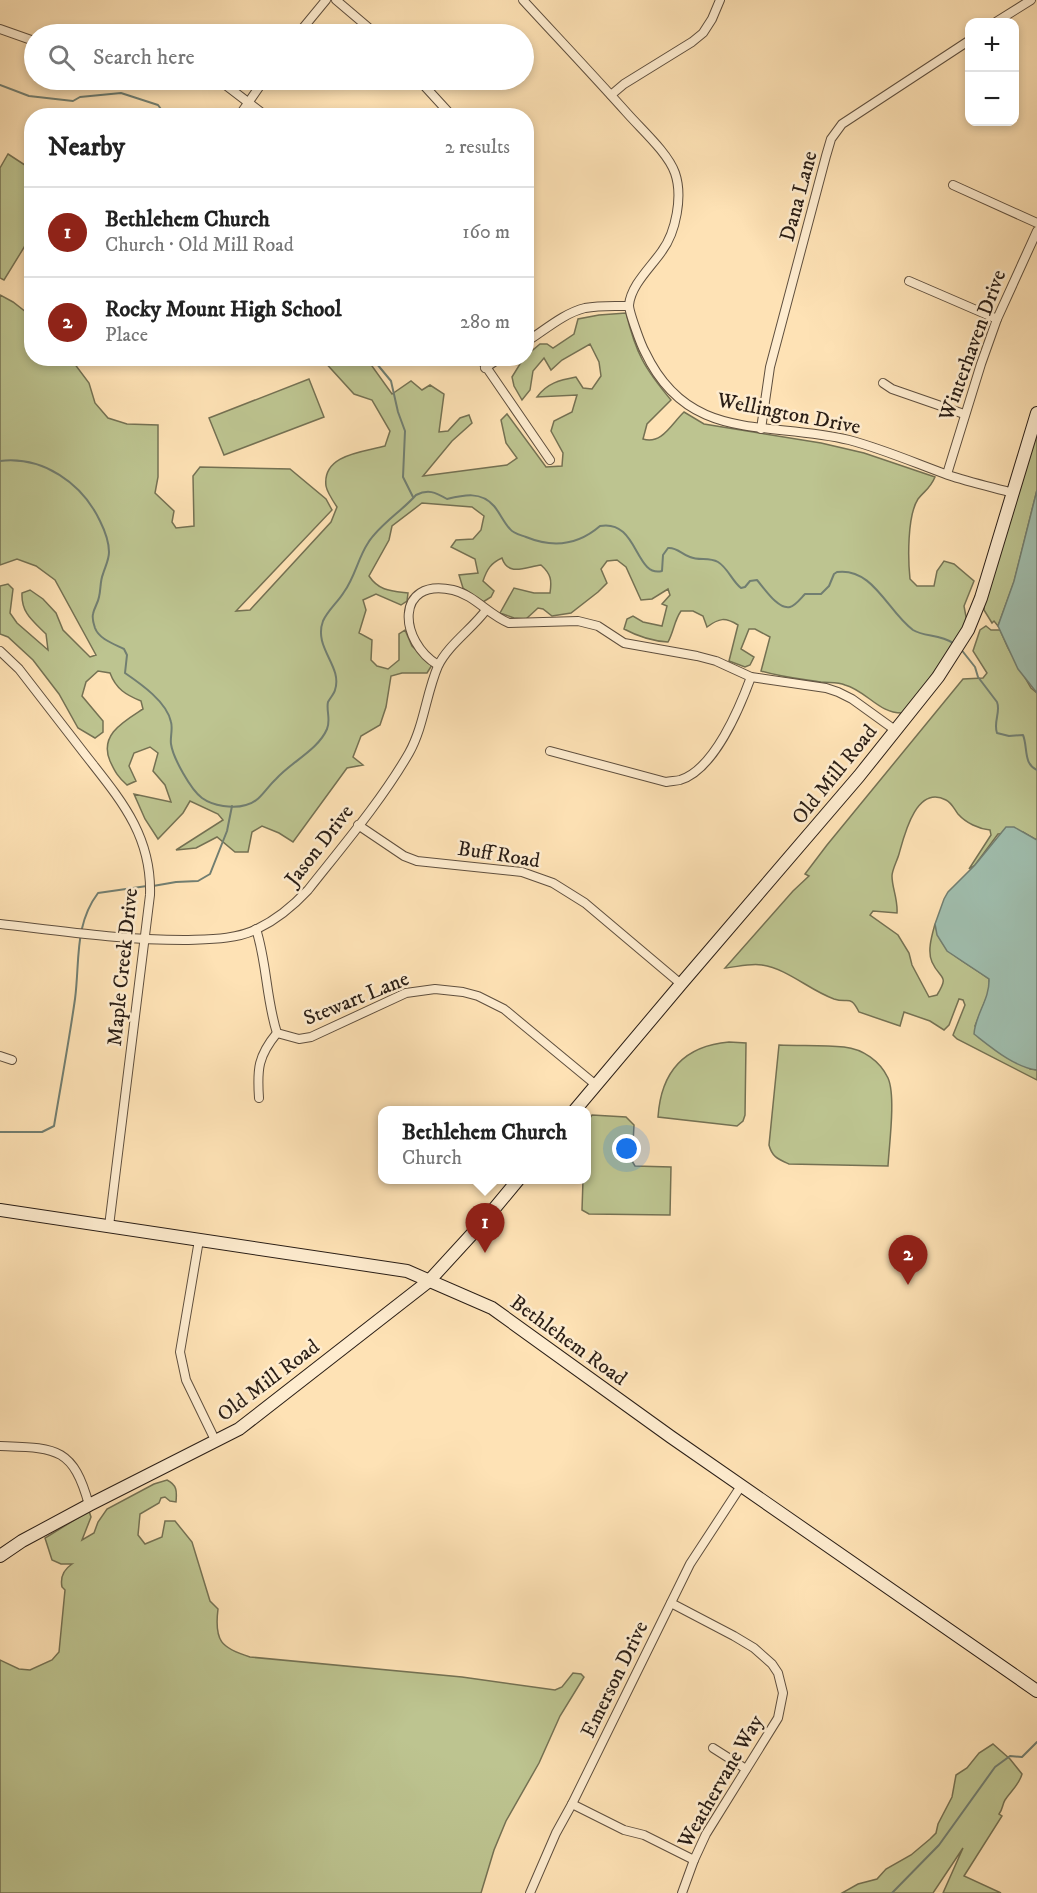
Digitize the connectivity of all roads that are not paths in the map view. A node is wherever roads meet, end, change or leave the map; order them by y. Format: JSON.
{"nodes":[{"id":1,"x":326,"y":0,"type":"edge"},
{"id":2,"x":336,"y":0,"type":"edge"},
{"id":3,"x":523,"y":0,"type":"edge"},
{"id":4,"x":720,"y":0,"type":"edge"},
{"id":5,"x":1031,"y":0,"type":"edge"},
{"id":6,"x":1002,"y":18,"type":"edge"},
{"id":7,"x":306,"y":24,"type":"edge"},
{"id":8,"x":364,"y":24,"type":"edge"},
{"id":9,"x":0,"y":29,"type":"edge"},
{"id":10,"x":24,"y":37,"type":"edge"},
{"id":11,"x":965,"y":43,"type":"edge"},
{"id":12,"x":232,"y":90,"type":"edge"},
{"id":13,"x":257,"y":90,"type":"edge"},
{"id":14,"x":428,"y":90,"type":"edge"},
{"id":15,"x":611,"y":95,"type":"junction"},
{"id":16,"x":248,"y":102,"type":"junction"},
{"id":17,"x":244,"y":108,"type":"edge"},
{"id":18,"x":256,"y":108,"type":"edge"},
{"id":19,"x":445,"y":108,"type":"edge"},
{"id":20,"x":953,"y":185,"type":"dead end"},
{"id":21,"x":1037,"y":223,"type":"edge"},
{"id":22,"x":1037,"y":231,"type":"edge"},
{"id":23,"x":909,"y":281,"type":"dead end"},
{"id":24,"x":629,"y":306,"type":"junction"},
{"id":25,"x":997,"y":319,"type":"junction"},
{"id":26,"x":534,"y":337,"type":"edge"},
{"id":27,"x":488,"y":366,"type":"edge"},
{"id":28,"x":485,"y":368,"type":"joint"},
{"id":29,"x":883,"y":383,"type":"dead end"},
{"id":30,"x":1037,"y":413,"type":"edge"},
{"id":31,"x":964,"y":414,"type":"junction"},
{"id":32,"x":760,"y":429,"type":"junction"},
{"id":33,"x":550,"y":460,"type":"dead end"},
{"id":34,"x":947,"y":474,"type":"junction"},
{"id":35,"x":1013,"y":493,"type":"junction"},
{"id":36,"x":486,"y":610,"type":"junction"},
{"id":37,"x":0,"y":651,"type":"edge"},
{"id":38,"x":438,"y":665,"type":"junction"},
{"id":39,"x":752,"y":677,"type":"junction"},
{"id":40,"x":895,"y":730,"type":"junction"},
{"id":41,"x":550,"y":751,"type":"dead end"},
{"id":42,"x":358,"y":825,"type":"junction"},
{"id":43,"x":0,"y":924,"type":"edge"},
{"id":44,"x":256,"y":929,"type":"junction"},
{"id":45,"x":144,"y":939,"type":"junction"},
{"id":46,"x":681,"y":984,"type":"junction"},
{"id":47,"x":277,"y":1033,"type":"junction"},
{"id":48,"x":0,"y":1056,"type":"edge"},
{"id":49,"x":12,"y":1060,"type":"dead end"},
{"id":50,"x":596,"y":1085,"type":"junction"},
{"id":51,"x":259,"y":1098,"type":"dead end"},
{"id":52,"x":578,"y":1106,"type":"edge"},
{"id":53,"x":514,"y":1184,"type":"edge"},
{"id":54,"x":0,"y":1210,"type":"edge"},
{"id":55,"x":109,"y":1226,"type":"junction"},
{"id":56,"x":199,"y":1240,"type":"junction"},
{"id":57,"x":429,"y":1281,"type":"junction"},
{"id":58,"x":216,"y":1442,"type":"junction"},
{"id":59,"x":0,"y":1446,"type":"edge"},
{"id":60,"x":741,"y":1486,"type":"junction"},
{"id":61,"x":89,"y":1505,"type":"junction"},
{"id":62,"x":0,"y":1556,"type":"edge"},
{"id":63,"x":671,"y":1603,"type":"junction"},
{"id":64,"x":1037,"y":1691,"type":"edge"},
{"id":65,"x":713,"y":1748,"type":"dead end"},
{"id":66,"x":746,"y":1769,"type":"junction"},
{"id":67,"x":572,"y":1804,"type":"junction"},
{"id":68,"x":694,"y":1860,"type":"junction"},
{"id":69,"x":530,"y":1893,"type":"edge"},
{"id":70,"x":682,"y":1893,"type":"edge"}],
"edges":[{"from":1,"to":7,"type":"street"},
{"from":2,"to":8,"type":"street"},
{"from":3,"to":15,"type":"street"},
{"from":4,"to":15,"type":"street"},
{"from":5,"to":6,"type":"street"},
{"from":9,"to":10,"type":"street"},
{"from":11,"to":32,"type":"street","name":"Dana Lane"},
{"from":12,"to":16,"type":"street"},
{"from":13,"to":16,"type":"street"},
{"from":14,"to":19,"type":"street"},
{"from":15,"to":24,"type":"street"},
{"from":16,"to":17,"type":"street"},
{"from":16,"to":18,"type":"street"},
{"from":20,"to":21,"type":"street"},
{"from":22,"to":25,"type":"street","name":"Winterhaven Drive"},
{"from":23,"to":25,"type":"street"},
{"from":24,"to":26,"type":"street"},
{"from":24,"to":32,"type":"street","name":"Wellington Drive"},
{"from":25,"to":31,"type":"street","name":"Winterhaven Drive"},
{"from":27,"to":28,"type":"street"},
{"from":28,"to":33,"type":"street"},
{"from":29,"to":31,"type":"street"},
{"from":30,"to":35,"type":"street","name":"Old Mill Road"},
{"from":31,"to":34,"type":"street","name":"Winterhaven Drive"},
{"from":32,"to":34,"type":"street","name":"Wellington Drive"},
{"from":34,"to":35,"type":"street","name":"Wellington Drive"},
{"from":35,"to":40,"type":"street","name":"Old Mill Road"},
{"from":36,"to":38,"type":"street","name":"Jason Drive"},
{"from":36,"to":38,"type":"street"},
{"from":36,"to":39,"type":"street"},
{"from":37,"to":45,"type":"street","name":"Maple Creek Drive"},
{"from":38,"to":42,"type":"street","name":"Jason Drive"},
{"from":39,"to":40,"type":"street"},
{"from":39,"to":41,"type":"street"},
{"from":40,"to":46,"type":"street","name":"Old Mill Road"},
{"from":42,"to":44,"type":"street","name":"Jason Drive"},
{"from":42,"to":46,"type":"street","name":"Buff Road"},
{"from":43,"to":45,"type":"street","name":"Jason Drive"},
{"from":44,"to":45,"type":"street","name":"Jason Drive"},
{"from":44,"to":47,"type":"street","name":"Stewart Lane"},
{"from":45,"to":55,"type":"street","name":"Maple Creek Drive"},
{"from":46,"to":50,"type":"street","name":"Old Mill Road"},
{"from":47,"to":50,"type":"street","name":"Stewart Lane"},
{"from":47,"to":51,"type":"street"},
{"from":48,"to":49,"type":"street"},
{"from":50,"to":52,"type":"street","name":"Old Mill Road"},
{"from":53,"to":57,"type":"street","name":"Old Mill Road"},
{"from":54,"to":55,"type":"street","name":"Bethlehem Road"},
{"from":55,"to":56,"type":"street","name":"Bethlehem Road"},
{"from":56,"to":57,"type":"street","name":"Bethlehem Road"},
{"from":56,"to":58,"type":"street"},
{"from":57,"to":58,"type":"street","name":"Old Mill Road"},
{"from":57,"to":60,"type":"street","name":"Bethlehem Road"},
{"from":58,"to":61,"type":"street","name":"Old Mill Road"},
{"from":59,"to":61,"type":"street"},
{"from":60,"to":63,"type":"street","name":"Emerson Drive"},
{"from":60,"to":64,"type":"street","name":"Bethlehem Road"},
{"from":61,"to":62,"type":"street","name":"Old Mill Road"},
{"from":63,"to":66,"type":"street","name":"Weathervane Way"},
{"from":63,"to":67,"type":"street","name":"Emerson Drive"},
{"from":65,"to":66,"type":"street"},
{"from":66,"to":68,"type":"street","name":"Weathervane Way"},
{"from":67,"to":68,"type":"street"},
{"from":67,"to":69,"type":"street","name":"Emerson Drive"},
{"from":68,"to":70,"type":"street","name":"Weathervane Way"}]}
